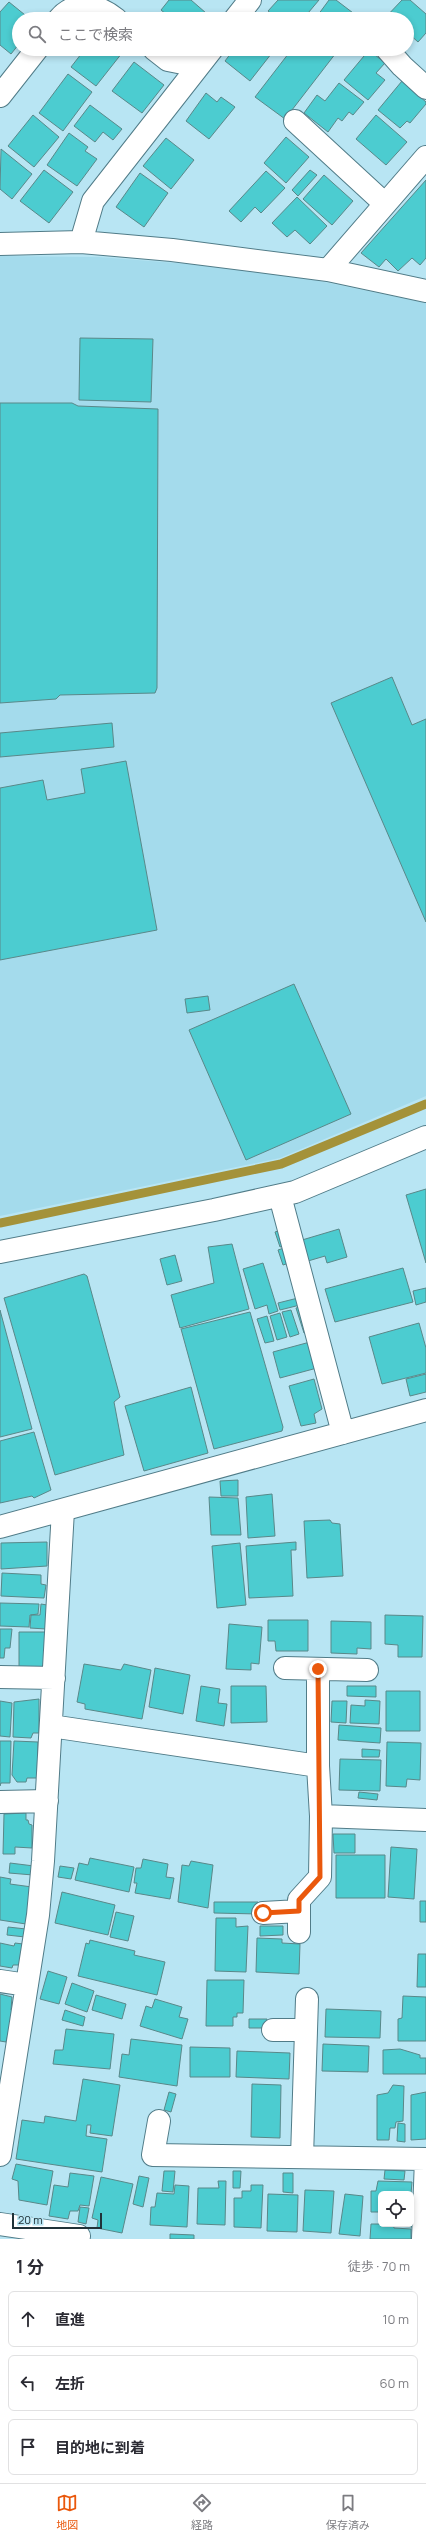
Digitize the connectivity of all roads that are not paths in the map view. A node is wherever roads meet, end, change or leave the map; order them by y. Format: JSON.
{"nodes":[{"id":1,"x":250,"y":0,"type":"edge"},
{"id":2,"x":67,"y":12,"type":"edge"},
{"id":3,"x":107,"y":12,"type":"edge"},
{"id":4,"x":241,"y":12,"type":"edge"},
{"id":5,"x":32,"y":56,"type":"edge"},
{"id":6,"x":163,"y":56,"type":"edge"},
{"id":7,"x":393,"y":56,"type":"edge"},
{"id":8,"x":205,"y":57,"type":"edge"},
{"id":9,"x":426,"y":88,"type":"edge"},
{"id":10,"x":0,"y":96,"type":"edge"},
{"id":11,"x":295,"y":121,"type":"dead end"},
{"id":12,"x":426,"y":157,"type":"edge"},
{"id":13,"x":385,"y":204,"type":"junction"},
{"id":14,"x":81,"y":242,"type":"junction"},
{"id":15,"x":0,"y":244,"type":"edge"},
{"id":16,"x":328,"y":270,"type":"junction"},
{"id":17,"x":426,"y":291,"type":"edge"},
{"id":18,"x":426,"y":1137,"type":"edge"},
{"id":19,"x":280,"y":1196,"type":"junction"},
{"id":20,"x":0,"y":1252,"type":"edge"},
{"id":21,"x":426,"y":1410,"type":"edge"},
{"id":22,"x":342,"y":1433,"type":"junction"},
{"id":23,"x":63,"y":1510,"type":"junction"},
{"id":24,"x":0,"y":1527,"type":"edge"},
{"id":25,"x":285,"y":1668,"type":"dead end"},
{"id":26,"x":318,"y":1669,"type":"junction"},
{"id":27,"x":367,"y":1670,"type":"dead end"},
{"id":28,"x":0,"y":1677,"type":"edge"},
{"id":29,"x":54,"y":1678,"type":"junction"},
{"id":30,"x":51,"y":1726,"type":"junction"},
{"id":31,"x":318,"y":1766,"type":"junction"},
{"id":32,"x":47,"y":1801,"type":"junction"},
{"id":33,"x":0,"y":1802,"type":"edge"},
{"id":34,"x":321,"y":1816,"type":"junction"},
{"id":35,"x":426,"y":1820,"type":"edge"},
{"id":36,"x":263,"y":1913,"type":"dead end"},
{"id":37,"x":0,"y":1981,"type":"edge"},
{"id":38,"x":27,"y":1985,"type":"junction"},
{"id":39,"x":307,"y":1999,"type":"dead end"},
{"id":40,"x":273,"y":2030,"type":"dead end"},
{"id":41,"x":305,"y":2030,"type":"junction"},
{"id":42,"x":159,"y":2121,"type":"dead end"},
{"id":43,"x":0,"y":2155,"type":"edge"},
{"id":44,"x":302,"y":2157,"type":"junction"},
{"id":45,"x":426,"y":2159,"type":"edge"},
{"id":46,"x":0,"y":2224,"type":"edge"},
{"id":47,"x":79,"y":2236,"type":"dead end"},
{"id":48,"x":423,"y":2239,"type":"edge"}],
"edges":[{"from":1,"to":4,"type":"street"},
{"from":2,"to":3,"type":"street"},
{"from":5,"to":10,"type":"street"},
{"from":6,"to":8,"type":"street"},
{"from":7,"to":9,"type":"street"},
{"from":8,"to":14,"type":"street"},
{"from":11,"to":13,"type":"street"},
{"from":12,"to":13,"type":"street"},
{"from":13,"to":16,"type":"street"},
{"from":14,"to":15,"type":"street"},
{"from":14,"to":16,"type":"street"},
{"from":16,"to":17,"type":"street"},
{"from":18,"to":19,"type":"street"},
{"from":19,"to":20,"type":"street"},
{"from":19,"to":22,"type":"street"},
{"from":21,"to":22,"type":"street"},
{"from":22,"to":23,"type":"street"},
{"from":23,"to":24,"type":"street"},
{"from":23,"to":29,"type":"street"},
{"from":25,"to":26,"type":"street"},
{"from":26,"to":27,"type":"street"},
{"from":26,"to":31,"type":"street"},
{"from":28,"to":29,"type":"street"},
{"from":29,"to":30,"type":"street"},
{"from":30,"to":31,"type":"street"},
{"from":30,"to":32,"type":"street"},
{"from":31,"to":34,"type":"street"},
{"from":32,"to":33,"type":"street"},
{"from":32,"to":38,"type":"street"},
{"from":34,"to":35,"type":"street"},
{"from":34,"to":36,"type":"street"},
{"from":37,"to":38,"type":"street"},
{"from":38,"to":43,"type":"street"},
{"from":39,"to":41,"type":"street"},
{"from":40,"to":41,"type":"street"},
{"from":41,"to":44,"type":"street"},
{"from":42,"to":44,"type":"street"},
{"from":44,"to":45,"type":"street"},
{"from":45,"to":48,"type":"street"},
{"from":46,"to":47,"type":"street"}]}
